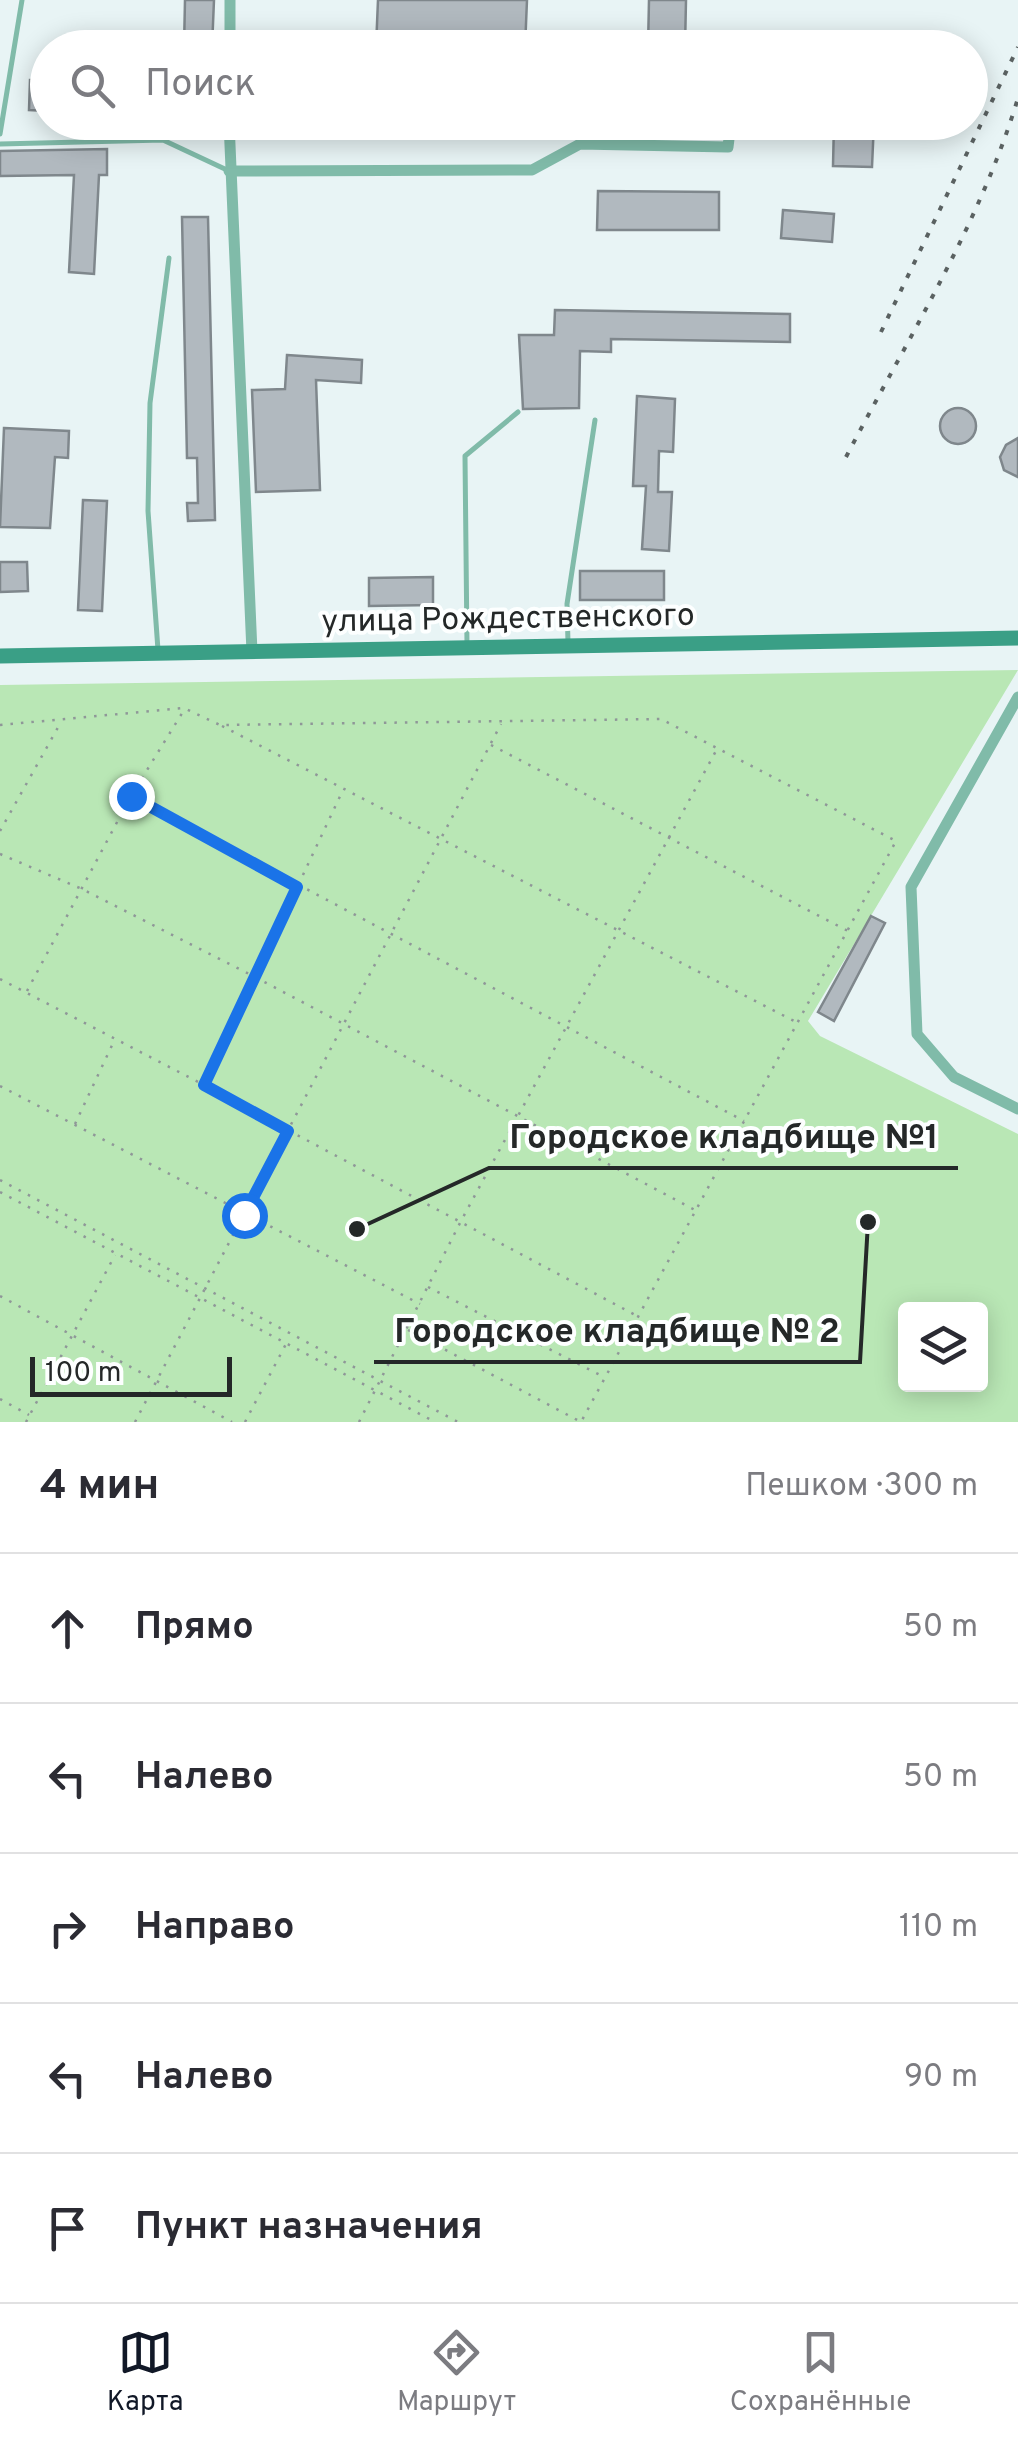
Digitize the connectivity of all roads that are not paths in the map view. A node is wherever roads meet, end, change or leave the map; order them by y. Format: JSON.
{"nodes":[{"id":1,"x":22,"y":0,"type":"edge"},
{"id":2,"x":230,"y":0,"type":"edge"},
{"id":3,"x":230,"y":30,"type":"edge"},
{"id":4,"x":0,"y":134,"type":"edge"},
{"id":5,"x":230,"y":140,"type":"edge"},
{"id":6,"x":729,"y":140,"type":"edge"},
{"id":7,"x":0,"y":144,"type":"edge"},
{"id":8,"x":229,"y":171,"type":"junction"},
{"id":9,"x":168,"y":258,"type":"dead end"},
{"id":10,"x":518,"y":412,"type":"dead end"},
{"id":11,"x":595,"y":420,"type":"dead end"},
{"id":12,"x":1018,"y":638,"type":"edge"},
{"id":13,"x":568,"y":646,"type":"junction"},
{"id":14,"x":467,"y":648,"type":"junction"},
{"id":15,"x":252,"y":652,"type":"junction"},
{"id":16,"x":158,"y":654,"type":"junction"},
{"id":17,"x":0,"y":656,"type":"edge"},
{"id":18,"x":1018,"y":698,"type":"edge"},
{"id":19,"x":1018,"y":1109,"type":"edge"}],
"edges":[{"from":1,"to":4,"type":"lane"},
{"from":2,"to":3,"type":"street"},
{"from":5,"to":8,"type":"street"},
{"from":6,"to":8,"type":"street"},
{"from":7,"to":8,"type":"lane"},
{"from":8,"to":15,"type":"street"},
{"from":9,"to":16,"type":"lane"},
{"from":10,"to":14,"type":"lane"},
{"from":11,"to":13,"type":"lane"},
{"from":12,"to":13,"type":"main road","name":"улица Рождественского"},
{"from":13,"to":14,"type":"main road","name":"улица Рождественского"},
{"from":14,"to":15,"type":"main road","name":"улица Рождественского"},
{"from":15,"to":16,"type":"main road","name":"улица Рождественского"},
{"from":16,"to":17,"type":"main road","name":"улица Рождественского"},
{"from":18,"to":19,"type":"street"}]}
